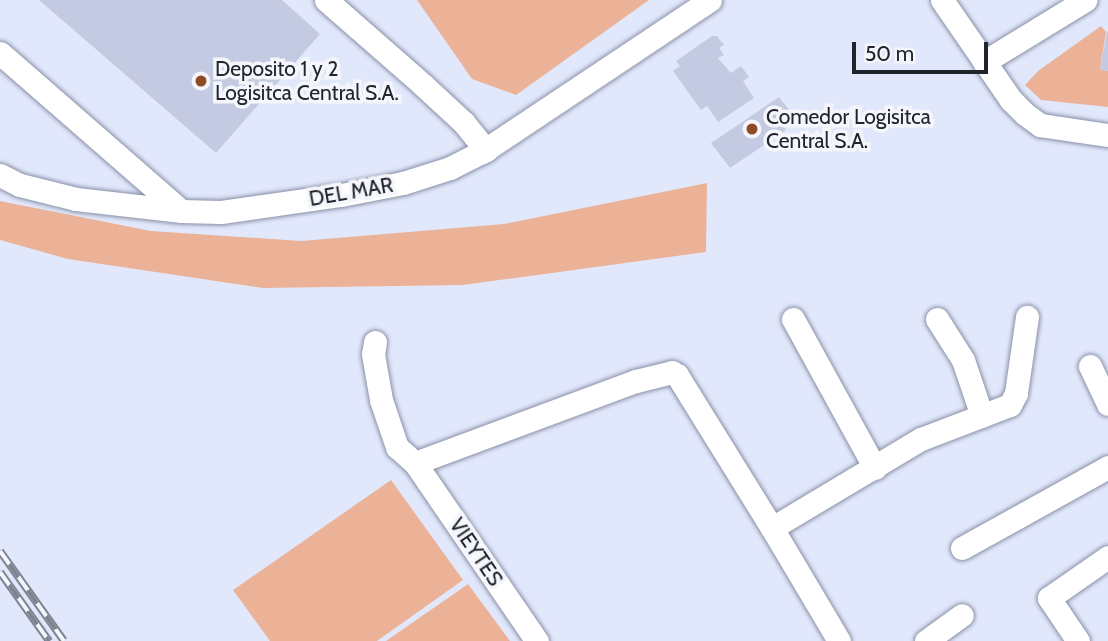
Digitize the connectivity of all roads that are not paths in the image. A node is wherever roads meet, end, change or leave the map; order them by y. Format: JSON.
{"nodes":[{"id":1,"x":326,"y":0,"type":"edge"},
{"id":2,"x":710,"y":0,"type":"edge"},
{"id":3,"x":942,"y":0,"type":"edge"},
{"id":4,"x":1085,"y":0,"type":"edge"},
{"id":5,"x":0,"y":53,"type":"edge"},
{"id":6,"x":984,"y":62,"type":"junction"},
{"id":7,"x":1108,"y":135,"type":"edge"},
{"id":8,"x":486,"y":150,"type":"junction"},
{"id":9,"x":0,"y":175,"type":"edge"},
{"id":10,"x":181,"y":211,"type":"junction"},
{"id":11,"x":1027,"y":317,"type":"dead end"},
{"id":12,"x":793,"y":319,"type":"dead end"},
{"id":13,"x":937,"y":319,"type":"dead end"},
{"id":14,"x":375,"y":342,"type":"dead end"},
{"id":15,"x":1090,"y":366,"type":"dead end"},
{"id":16,"x":1108,"y":404,"type":"edge"},
{"id":17,"x":982,"y":416,"type":"junction"},
{"id":18,"x":415,"y":463,"type":"junction"},
{"id":19,"x":1108,"y":467,"type":"edge"},
{"id":20,"x":875,"y":468,"type":"junction"},
{"id":21,"x":772,"y":528,"type":"junction"},
{"id":22,"x":962,"y":548,"type":"dead end"},
{"id":23,"x":1108,"y":557,"type":"edge"},
{"id":24,"x":962,"y":615,"type":"dead end"},
{"id":25,"x":537,"y":641,"type":"edge"},
{"id":26,"x":839,"y":641,"type":"edge"},
{"id":27,"x":926,"y":641,"type":"edge"},
{"id":28,"x":1078,"y":641,"type":"edge"}],
"edges":[{"from":1,"to":8,"type":"street"},
{"from":2,"to":8,"type":"street","name":"DEL MAR"},
{"from":3,"to":6,"type":"street"},
{"from":4,"to":6,"type":"street"},
{"from":5,"to":10,"type":"street"},
{"from":6,"to":7,"type":"street"},
{"from":8,"to":10,"type":"street","name":"DEL MAR"},
{"from":9,"to":10,"type":"street","name":"DEL MAR"},
{"from":11,"to":17,"type":"street"},
{"from":12,"to":20,"type":"street"},
{"from":13,"to":17,"type":"street"},
{"from":14,"to":18,"type":"street","name":"VIEYTES"},
{"from":15,"to":16,"type":"street"},
{"from":17,"to":20,"type":"street"},
{"from":18,"to":21,"type":"street"},
{"from":18,"to":25,"type":"street","name":"VIEYTES"},
{"from":19,"to":22,"type":"street"},
{"from":20,"to":21,"type":"street"},
{"from":21,"to":26,"type":"street"},
{"from":23,"to":28,"type":"street"},
{"from":24,"to":27,"type":"street"}]}
